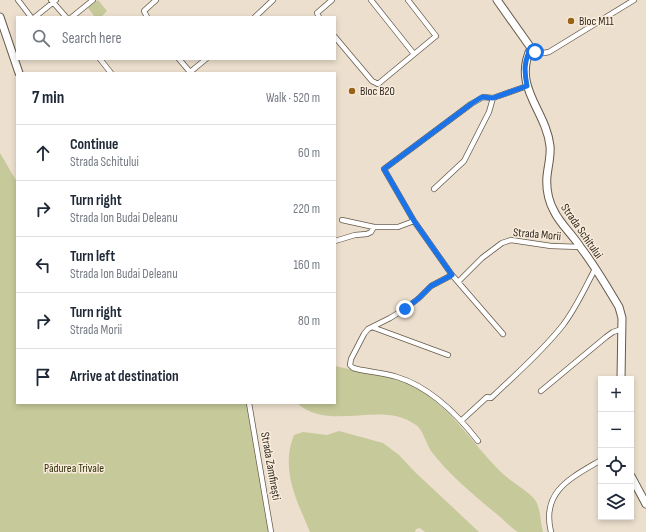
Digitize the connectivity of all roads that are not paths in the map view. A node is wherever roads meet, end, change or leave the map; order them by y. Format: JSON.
{"nodes":[{"id":1,"x":18,"y":0,"type":"edge"},
{"id":2,"x":93,"y":0,"type":"edge"},
{"id":3,"x":156,"y":0,"type":"edge"},
{"id":4,"x":273,"y":0,"type":"edge"},
{"id":5,"x":332,"y":0,"type":"edge"},
{"id":6,"x":371,"y":0,"type":"edge"},
{"id":7,"x":408,"y":0,"type":"edge"},
{"id":8,"x":497,"y":0,"type":"edge"},
{"id":9,"x":634,"y":0,"type":"edge"},
{"id":10,"x":54,"y":1,"type":"edge"},
{"id":11,"x":30,"y":16,"type":"edge"},
{"id":12,"x":36,"y":16,"type":"edge"},
{"id":13,"x":65,"y":16,"type":"edge"},
{"id":14,"x":73,"y":16,"type":"edge"},
{"id":15,"x":146,"y":16,"type":"edge"},
{"id":16,"x":256,"y":16,"type":"edge"},
{"id":17,"x":318,"y":16,"type":"edge"},
{"id":18,"x":0,"y":17,"type":"edge"},
{"id":19,"x":336,"y":38,"type":"edge"},
{"id":20,"x":531,"y":48,"type":"junction"},
{"id":21,"x":414,"y":54,"type":"junction"},
{"id":22,"x":101,"y":60,"type":"edge"},
{"id":23,"x":180,"y":60,"type":"edge"},
{"id":24,"x":205,"y":60,"type":"edge"},
{"id":25,"x":19,"y":72,"type":"edge"},
{"id":26,"x":110,"y":72,"type":"edge"},
{"id":27,"x":188,"y":72,"type":"edge"},
{"id":28,"x":190,"y":72,"type":"edge"},
{"id":29,"x":527,"y":86,"type":"junction"},
{"id":30,"x":493,"y":98,"type":"junction"},
{"id":31,"x":434,"y":189,"type":"dead end"},
{"id":32,"x":342,"y":220,"type":"dead end"},
{"id":33,"x":414,"y":221,"type":"junction"},
{"id":34,"x":374,"y":227,"type":"junction"},
{"id":35,"x":336,"y":241,"type":"edge"},
{"id":36,"x":581,"y":247,"type":"junction"},
{"id":37,"x":595,"y":269,"type":"junction"},
{"id":38,"x":452,"y":275,"type":"junction"},
{"id":39,"x":458,"y":282,"type":"junction"},
{"id":40,"x":372,"y":327,"type":"junction"},
{"id":41,"x":622,"y":329,"type":"junction"},
{"id":42,"x":503,"y":334,"type":"dead end"},
{"id":43,"x":448,"y":355,"type":"dead end"},
{"id":44,"x":621,"y":376,"type":"edge"},
{"id":45,"x":541,"y":391,"type":"dead end"},
{"id":46,"x":249,"y":404,"type":"edge"},
{"id":47,"x":462,"y":420,"type":"junction"},
{"id":48,"x":478,"y":441,"type":"dead end"},
{"id":49,"x":598,"y":462,"type":"edge"},
{"id":50,"x":634,"y":482,"type":"edge"},
{"id":51,"x":646,"y":504,"type":"edge"},
{"id":52,"x":271,"y":532,"type":"edge"},
{"id":53,"x":550,"y":532,"type":"edge"}],
"edges":[{"from":1,"to":11,"type":"street"},
{"from":2,"to":14,"type":"street"},
{"from":3,"to":15,"type":"street"},
{"from":4,"to":16,"type":"street"},
{"from":5,"to":17,"type":"street"},
{"from":6,"to":21,"type":"street"},
{"from":7,"to":21,"type":"street"},
{"from":8,"to":20,"type":"main road"},
{"from":9,"to":20,"type":"street"},
{"from":10,"to":12,"type":"street"},
{"from":10,"to":13,"type":"street"},
{"from":18,"to":25,"type":"main road"},
{"from":19,"to":21,"type":"street"},
{"from":20,"to":29,"type":"main road","name":"Strada Schitului"},
{"from":22,"to":26,"type":"street"},
{"from":23,"to":27,"type":"street"},
{"from":24,"to":28,"type":"street"},
{"from":29,"to":30,"type":"street"},
{"from":29,"to":36,"type":"main road","name":"Strada Schitului"},
{"from":30,"to":31,"type":"street"},
{"from":30,"to":33,"type":"street"},
{"from":32,"to":34,"type":"street"},
{"from":33,"to":34,"type":"street"},
{"from":33,"to":38,"type":"street"},
{"from":34,"to":35,"type":"street"},
{"from":36,"to":37,"type":"main road","name":"Strada Schitului"},
{"from":36,"to":39,"type":"street","name":"Strada Morii"},
{"from":37,"to":41,"type":"main road","name":"Strada Schitului"},
{"from":37,"to":47,"type":"street"},
{"from":38,"to":39,"type":"street"},
{"from":38,"to":40,"type":"street"},
{"from":39,"to":42,"type":"street"},
{"from":40,"to":43,"type":"street"},
{"from":40,"to":47,"type":"street"},
{"from":41,"to":44,"type":"main road","name":"Strada Schitului"},
{"from":41,"to":45,"type":"street"},
{"from":46,"to":52,"type":"street","name":"Strada Zamfirești"},
{"from":47,"to":48,"type":"street"},
{"from":49,"to":53,"type":"street"},
{"from":50,"to":51,"type":"main road"}]}
